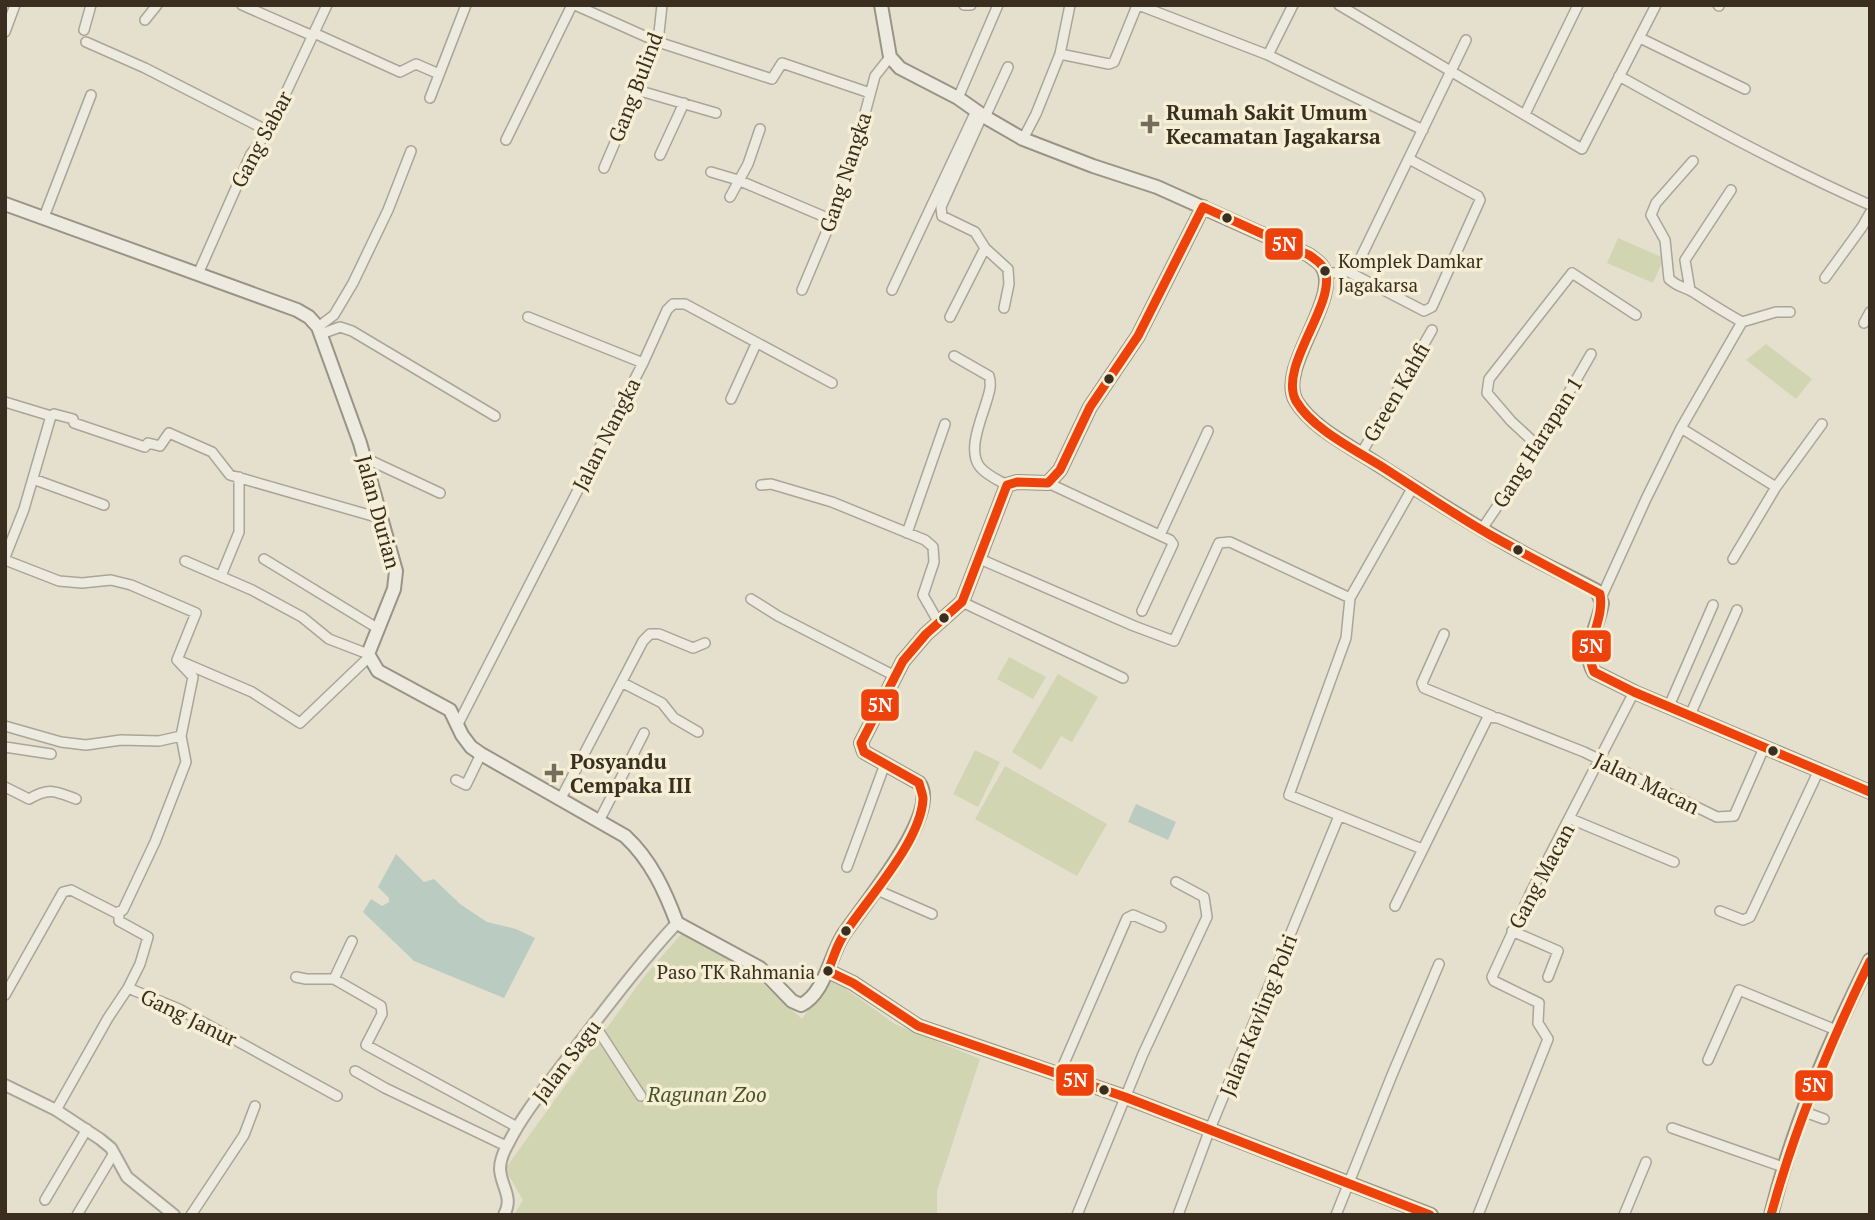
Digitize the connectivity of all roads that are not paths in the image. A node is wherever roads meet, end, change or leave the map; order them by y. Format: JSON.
{"nodes":[{"id":1,"x":15,"y":5,"type":"edge"},
{"id":2,"x":91,"y":5,"type":"edge"},
{"id":3,"x":157,"y":5,"type":"edge"},
{"id":4,"x":242,"y":5,"type":"edge"},
{"id":5,"x":327,"y":5,"type":"edge"},
{"id":6,"x":466,"y":5,"type":"edge"},
{"id":7,"x":573,"y":5,"type":"edge"},
{"id":8,"x":662,"y":5,"type":"edge"},
{"id":9,"x":881,"y":5,"type":"edge"},
{"id":10,"x":964,"y":5,"type":"edge"},
{"id":11,"x":971,"y":5,"type":"edge"},
{"id":12,"x":998,"y":5,"type":"edge"},
{"id":13,"x":1070,"y":5,"type":"edge"},
{"id":14,"x":1293,"y":5,"type":"edge"},
{"id":15,"x":1339,"y":5,"type":"edge"},
{"id":16,"x":1578,"y":5,"type":"edge"},
{"id":17,"x":1656,"y":5,"type":"edge"},
{"id":18,"x":145,"y":20,"type":"dead end"},
{"id":19,"x":84,"y":30,"type":"dead end"},
{"id":20,"x":5,"y":32,"type":"edge"},
{"id":21,"x":313,"y":34,"type":"junction"},
{"id":22,"x":1640,"y":38,"type":"junction"},
{"id":23,"x":1465,"y":40,"type":"dead end"},
{"id":24,"x":86,"y":42,"type":"dead end"},
{"id":25,"x":657,"y":42,"type":"junction"},
{"id":26,"x":1060,"y":54,"type":"junction"},
{"id":27,"x":1268,"y":55,"type":"junction"},
{"id":28,"x":890,"y":57,"type":"junction"},
{"id":29,"x":1008,"y":67,"type":"dead end"},
{"id":30,"x":1451,"y":71,"type":"junction"},
{"id":31,"x":439,"y":74,"type":"junction"},
{"id":32,"x":1619,"y":76,"type":"junction"},
{"id":33,"x":1745,"y":89,"type":"dead end"},
{"id":34,"x":637,"y":90,"type":"junction"},
{"id":35,"x":870,"y":93,"type":"junction"},
{"id":36,"x":91,"y":95,"type":"dead end"},
{"id":37,"x":430,"y":98,"type":"dead end"},
{"id":38,"x":958,"y":98,"type":"junction"},
{"id":39,"x":684,"y":103,"type":"junction"},
{"id":40,"x":716,"y":113,"type":"dead end"},
{"id":41,"x":1525,"y":114,"type":"junction"},
{"id":42,"x":981,"y":115,"type":"junction"},
{"id":43,"x":760,"y":129,"type":"dead end"},
{"id":44,"x":1423,"y":130,"type":"junction"},
{"id":45,"x":268,"y":131,"type":"junction"},
{"id":46,"x":506,"y":139,"type":"dead end"},
{"id":47,"x":1023,"y":139,"type":"junction"},
{"id":48,"x":411,"y":150,"type":"dead end"},
{"id":49,"x":660,"y":155,"type":"dead end"},
{"id":50,"x":1409,"y":159,"type":"junction"},
{"id":51,"x":1693,"y":161,"type":"dead end"},
{"id":52,"x":604,"y":168,"type":"dead end"},
{"id":53,"x":712,"y":172,"type":"dead end"},
{"id":54,"x":738,"y":180,"type":"junction"},
{"id":55,"x":1731,"y":190,"type":"dead end"},
{"id":56,"x":730,"y":197,"type":"dead end"},
{"id":57,"x":5,"y":204,"type":"edge"},
{"id":58,"x":1870,"y":205,"type":"edge"},
{"id":59,"x":1203,"y":207,"type":"junction"},
{"id":60,"x":1870,"y":214,"type":"edge"},
{"id":61,"x":44,"y":217,"type":"junction"},
{"id":62,"x":832,"y":220,"type":"junction"},
{"id":63,"x":985,"y":248,"type":"junction"},
{"id":64,"x":1346,"y":271,"type":"junction"},
{"id":65,"x":198,"y":274,"type":"junction"},
{"id":66,"x":1326,"y":274,"type":"junction"},
{"id":67,"x":1825,"y":278,"type":"dead end"},
{"id":68,"x":802,"y":290,"type":"dead end"},
{"id":69,"x":892,"y":290,"type":"dead end"},
{"id":70,"x":1690,"y":290,"type":"junction"},
{"id":71,"x":1004,"y":308,"type":"dead end"},
{"id":72,"x":1790,"y":312,"type":"dead end"},
{"id":73,"x":1870,"y":312,"type":"edge"},
{"id":74,"x":1636,"y":315,"type":"dead end"},
{"id":75,"x":527,"y":317,"type":"dead end"},
{"id":76,"x":950,"y":317,"type":"dead end"},
{"id":77,"x":1742,"y":321,"type":"junction"},
{"id":78,"x":1864,"y":323,"type":"dead end"},
{"id":79,"x":1432,"y":330,"type":"dead end"},
{"id":80,"x":320,"y":331,"type":"junction"},
{"id":81,"x":756,"y":344,"type":"junction"},
{"id":82,"x":1591,"y":354,"type":"dead end"},
{"id":83,"x":954,"y":356,"type":"dead end"},
{"id":84,"x":643,"y":363,"type":"junction"},
{"id":85,"x":832,"y":383,"type":"dead end"},
{"id":86,"x":731,"y":399,"type":"dead end"},
{"id":87,"x":5,"y":402,"type":"edge"},
{"id":88,"x":51,"y":416,"type":"junction"},
{"id":89,"x":495,"y":416,"type":"dead end"},
{"id":90,"x":945,"y":424,"type":"dead end"},
{"id":91,"x":1822,"y":424,"type":"dead end"},
{"id":92,"x":1681,"y":428,"type":"junction"},
{"id":93,"x":1208,"y":431,"type":"dead end"},
{"id":94,"x":1538,"y":446,"type":"junction"},
{"id":95,"x":1361,"y":454,"type":"junction"},
{"id":96,"x":365,"y":458,"type":"junction"},
{"id":97,"x":239,"y":477,"type":"junction"},
{"id":98,"x":33,"y":480,"type":"junction"},
{"id":99,"x":1048,"y":483,"type":"junction"},
{"id":100,"x":761,"y":485,"type":"dead end"},
{"id":101,"x":1007,"y":485,"type":"junction"},
{"id":102,"x":1413,"y":487,"type":"junction"},
{"id":103,"x":1776,"y":487,"type":"junction"},
{"id":104,"x":440,"y":493,"type":"dead end"},
{"id":105,"x":104,"y":505,"type":"dead end"},
{"id":106,"x":383,"y":519,"type":"junction"},
{"id":107,"x":1482,"y":529,"type":"junction"},
{"id":108,"x":907,"y":533,"type":"junction"},
{"id":109,"x":1160,"y":535,"type":"junction"},
{"id":110,"x":5,"y":559,"type":"edge"},
{"id":111,"x":264,"y":559,"type":"dead end"},
{"id":112,"x":980,"y":559,"type":"junction"},
{"id":113,"x":1733,"y":559,"type":"dead end"},
{"id":114,"x":185,"y":561,"type":"dead end"},
{"id":115,"x":220,"y":576,"type":"junction"},
{"id":116,"x":1350,"y":598,"type":"junction"},
{"id":117,"x":1601,"y":598,"type":"junction"},
{"id":118,"x":751,"y":599,"type":"dead end"},
{"id":119,"x":962,"y":603,"type":"junction"},
{"id":120,"x":1713,"y":605,"type":"dead end"},
{"id":121,"x":1737,"y":610,"type":"dead end"},
{"id":122,"x":1142,"y":611,"type":"dead end"},
{"id":123,"x":939,"y":623,"type":"junction"},
{"id":124,"x":377,"y":628,"type":"junction"},
{"id":125,"x":1444,"y":634,"type":"dead end"},
{"id":126,"x":705,"y":643,"type":"dead end"},
{"id":127,"x":368,"y":655,"type":"junction"},
{"id":128,"x":177,"y":660,"type":"junction"},
{"id":129,"x":895,"y":676,"type":"junction"},
{"id":130,"x":1122,"y":678,"type":"dead end"},
{"id":131,"x":623,"y":683,"type":"junction"},
{"id":132,"x":342,"y":684,"type":"junction"},
{"id":133,"x":1634,"y":692,"type":"junction"},
{"id":134,"x":332,"y":700,"type":"dead end"},
{"id":135,"x":1669,"y":706,"type":"junction"},
{"id":136,"x":1690,"y":715,"type":"junction"},
{"id":137,"x":1492,"y":716,"type":"junction"},
{"id":138,"x":457,"y":726,"type":"junction"},
{"id":139,"x":6,"y":727,"type":"edge"},
{"id":140,"x":698,"y":732,"type":"dead end"},
{"id":141,"x":644,"y":733,"type":"dead end"},
{"id":142,"x":181,"y":736,"type":"junction"},
{"id":143,"x":5,"y":744,"type":"edge"},
{"id":144,"x":1764,"y":748,"type":"junction"},
{"id":145,"x":51,"y":754,"type":"dead end"},
{"id":146,"x":481,"y":754,"type":"junction"},
{"id":147,"x":1600,"y":760,"type":"junction"},
{"id":148,"x":885,"y":764,"type":"junction"},
{"id":149,"x":1819,"y":770,"type":"junction"},
{"id":150,"x":456,"y":780,"type":"dead end"},
{"id":151,"x":5,"y":788,"type":"edge"},
{"id":152,"x":1870,"y":792,"type":"edge"},
{"id":153,"x":76,"y":799,"type":"dead end"},
{"id":154,"x":560,"y":800,"type":"junction"},
{"id":155,"x":1339,"y":816,"type":"junction"},
{"id":156,"x":1571,"y":819,"type":"junction"},
{"id":157,"x":599,"y":821,"type":"junction"},
{"id":158,"x":1422,"y":849,"type":"junction"},
{"id":159,"x":1674,"y":862,"type":"dead end"},
{"id":160,"x":847,"y":867,"type":"dead end"},
{"id":161,"x":1176,"y":882,"type":"dead end"},
{"id":162,"x":877,"y":890,"type":"junction"},
{"id":163,"x":1395,"y":906,"type":"dead end"},
{"id":164,"x":1720,"y":911,"type":"dead end"},
{"id":165,"x":120,"y":912,"type":"junction"},
{"id":166,"x":932,"y":914,"type":"dead end"},
{"id":167,"x":677,"y":923,"type":"junction"},
{"id":168,"x":1161,"y":928,"type":"dead end"},
{"id":169,"x":1512,"y":931,"type":"junction"},
{"id":170,"x":352,"y":941,"type":"dead end"},
{"id":171,"x":1870,"y":960,"type":"edge"},
{"id":172,"x":1439,"y":964,"type":"dead end"},
{"id":173,"x":828,"y":971,"type":"junction"},
{"id":174,"x":296,"y":977,"type":"dead end"},
{"id":175,"x":1548,"y":977,"type":"dead end"},
{"id":176,"x":334,"y":979,"type":"junction"},
{"id":177,"x":128,"y":988,"type":"junction"},
{"id":178,"x":5,"y":995,"type":"edge"},
{"id":179,"x":594,"y":1024,"type":"junction"},
{"id":180,"x":1836,"y":1030,"type":"junction"},
{"id":181,"x":1708,"y":1060,"type":"dead end"},
{"id":182,"x":355,"y":1071,"type":"dead end"},
{"id":183,"x":1059,"y":1075,"type":"junction"},
{"id":184,"x":5,"y":1085,"type":"edge"},
{"id":185,"x":337,"y":1096,"type":"dead end"},
{"id":186,"x":640,"y":1096,"type":"dead end"},
{"id":187,"x":1125,"y":1097,"type":"junction"},
{"id":188,"x":255,"y":1106,"type":"dead end"},
{"id":189,"x":56,"y":1110,"type":"junction"},
{"id":190,"x":1802,"y":1111,"type":"junction"},
{"id":191,"x":1824,"y":1119,"type":"dead end"},
{"id":192,"x":517,"y":1127,"type":"junction"},
{"id":193,"x":1672,"y":1128,"type":"dead end"},
{"id":194,"x":87,"y":1129,"type":"junction"},
{"id":195,"x":1210,"y":1129,"type":"junction"},
{"id":196,"x":506,"y":1146,"type":"junction"},
{"id":197,"x":114,"y":1153,"type":"junction"},
{"id":198,"x":1646,"y":1161,"type":"dead end"},
{"id":199,"x":1783,"y":1167,"type":"junction"},
{"id":200,"x":1348,"y":1183,"type":"junction"},
{"id":201,"x":45,"y":1200,"type":"dead end"},
{"id":202,"x":77,"y":1215,"type":"edge"},
{"id":203,"x":174,"y":1215,"type":"edge"},
{"id":204,"x":191,"y":1215,"type":"edge"},
{"id":205,"x":504,"y":1215,"type":"edge"},
{"id":206,"x":1077,"y":1215,"type":"edge"},
{"id":207,"x":1178,"y":1215,"type":"edge"},
{"id":208,"x":1336,"y":1215,"type":"edge"},
{"id":209,"x":1431,"y":1215,"type":"edge"},
{"id":210,"x":1478,"y":1215,"type":"edge"},
{"id":211,"x":1624,"y":1215,"type":"edge"},
{"id":212,"x":1771,"y":1215,"type":"edge"}],
"edges":[{"from":1,"to":20,"type":"street"},
{"from":2,"to":19,"type":"street"},
{"from":3,"to":18,"type":"street"},
{"from":4,"to":21,"type":"street"},
{"from":5,"to":21,"type":"street","name":"Gang Sabar"},
{"from":6,"to":31,"type":"street"},
{"from":7,"to":25,"type":"street"},
{"from":7,"to":46,"type":"street"},
{"from":8,"to":25,"type":"street","name":"Gang Bulind"},
{"from":9,"to":28,"type":"main road"},
{"from":10,"to":11,"type":"street"},
{"from":12,"to":38,"type":"street"},
{"from":13,"to":26,"type":"street"},
{"from":14,"to":27,"type":"street"},
{"from":15,"to":30,"type":"street"},
{"from":16,"to":41,"type":"street"},
{"from":17,"to":22,"type":"street"},
{"from":21,"to":31,"type":"street"},
{"from":21,"to":45,"type":"street","name":"Gang Sabar"},
{"from":22,"to":32,"type":"street"},
{"from":22,"to":33,"type":"street"},
{"from":23,"to":30,"type":"street"},
{"from":24,"to":45,"type":"street"},
{"from":25,"to":34,"type":"street","name":"Gang Bulind"},
{"from":25,"to":35,"type":"street"},
{"from":26,"to":27,"type":"street"},
{"from":26,"to":47,"type":"street"},
{"from":27,"to":44,"type":"street"},
{"from":28,"to":35,"type":"street","name":"Gang Nangka"},
{"from":28,"to":38,"type":"main road"},
{"from":29,"to":42,"type":"street"},
{"from":30,"to":41,"type":"street"},
{"from":30,"to":44,"type":"street"},
{"from":31,"to":37,"type":"street"},
{"from":32,"to":41,"type":"street"},
{"from":32,"to":58,"type":"street"},
{"from":34,"to":39,"type":"street"},
{"from":34,"to":52,"type":"street","name":"Gang Bulind"},
{"from":35,"to":62,"type":"street","name":"Gang Nangka"},
{"from":36,"to":61,"type":"street"},
{"from":38,"to":42,"type":"main road"},
{"from":39,"to":40,"type":"street"},
{"from":39,"to":49,"type":"street"},
{"from":42,"to":47,"type":"main road"},
{"from":42,"to":63,"type":"street"},
{"from":42,"to":69,"type":"street"},
{"from":43,"to":54,"type":"street"},
{"from":44,"to":50,"type":"street"},
{"from":45,"to":65,"type":"street","name":"Gang Sabar"},
{"from":47,"to":59,"type":"main road"},
{"from":48,"to":80,"type":"street"},
{"from":50,"to":64,"type":"street"},
{"from":50,"to":64,"type":"street"},
{"from":51,"to":70,"type":"street"},
{"from":53,"to":54,"type":"street"},
{"from":54,"to":56,"type":"street"},
{"from":54,"to":62,"type":"street"},
{"from":55,"to":70,"type":"street"},
{"from":57,"to":61,"type":"main road"},
{"from":59,"to":66,"type":"main road"},
{"from":59,"to":99,"type":"main road"},
{"from":60,"to":67,"type":"street"},
{"from":61,"to":65,"type":"main road"},
{"from":62,"to":68,"type":"street","name":"Gang Nangka"},
{"from":63,"to":71,"type":"street"},
{"from":63,"to":76,"type":"street"},
{"from":64,"to":66,"type":"street"},
{"from":65,"to":80,"type":"main road"},
{"from":66,"to":95,"type":"main road"},
{"from":70,"to":77,"type":"street"},
{"from":72,"to":77,"type":"street"},
{"from":73,"to":78,"type":"street"},
{"from":74,"to":94,"type":"street"},
{"from":75,"to":84,"type":"street"},
{"from":77,"to":92,"type":"street"},
{"from":79,"to":95,"type":"street","name":"Green Kahfi"},
{"from":80,"to":89,"type":"street"},
{"from":80,"to":96,"type":"main road","name":"Jalan Durian"},
{"from":81,"to":84,"type":"street","name":"Jalan Nangka"},
{"from":81,"to":85,"type":"street","name":"Jalan Nangka"},
{"from":81,"to":86,"type":"street"},
{"from":82,"to":94,"type":"street","name":"Gang Harapan 1"},
{"from":83,"to":101,"type":"street"},
{"from":84,"to":138,"type":"street","name":"Jalan Nangka"},
{"from":87,"to":88,"type":"street"},
{"from":88,"to":97,"type":"street"},
{"from":88,"to":98,"type":"street"},
{"from":90,"to":108,"type":"street"},
{"from":91,"to":103,"type":"street"},
{"from":92,"to":103,"type":"street"},
{"from":92,"to":117,"type":"street"},
{"from":93,"to":109,"type":"street"},
{"from":94,"to":107,"type":"street","name":"Gang Harapan 1"},
{"from":95,"to":102,"type":"main road"},
{"from":96,"to":104,"type":"street"},
{"from":96,"to":106,"type":"main road","name":"Jalan Durian"},
{"from":97,"to":106,"type":"street"},
{"from":97,"to":115,"type":"street"},
{"from":98,"to":105,"type":"street"},
{"from":98,"to":110,"type":"street"},
{"from":99,"to":101,"type":"main road"},
{"from":99,"to":109,"type":"street"},
{"from":100,"to":108,"type":"street"},
{"from":101,"to":112,"type":"main road"},
{"from":102,"to":107,"type":"main road"},
{"from":102,"to":116,"type":"street"},
{"from":103,"to":113,"type":"street"},
{"from":106,"to":124,"type":"main road","name":"Jalan Durian"},
{"from":107,"to":117,"type":"main road"},
{"from":108,"to":123,"type":"street"},
{"from":109,"to":122,"type":"street"},
{"from":110,"to":128,"type":"street"},
{"from":111,"to":124,"type":"street"},
{"from":112,"to":116,"type":"street"},
{"from":112,"to":119,"type":"main road"},
{"from":114,"to":115,"type":"street"},
{"from":115,"to":127,"type":"street"},
{"from":116,"to":155,"type":"street"},
{"from":117,"to":133,"type":"main road"},
{"from":118,"to":129,"type":"street"},
{"from":119,"to":123,"type":"main road"},
{"from":119,"to":130,"type":"street"},
{"from":120,"to":135,"type":"street"},
{"from":121,"to":136,"type":"street"},
{"from":123,"to":129,"type":"main road"},
{"from":124,"to":127,"type":"main road","name":"Jalan Durian"},
{"from":125,"to":137,"type":"street","name":"Jalan Macan"},
{"from":126,"to":131,"type":"street"},
{"from":127,"to":132,"type":"street"},
{"from":127,"to":138,"type":"main road"},
{"from":128,"to":132,"type":"street"},
{"from":128,"to":142,"type":"street"},
{"from":129,"to":148,"type":"main road"},
{"from":131,"to":140,"type":"street"},
{"from":131,"to":154,"type":"street"},
{"from":132,"to":134,"type":"street"},
{"from":133,"to":135,"type":"main road"},
{"from":133,"to":147,"type":"street","name":"Gang Macan"},
{"from":135,"to":136,"type":"main road"},
{"from":136,"to":144,"type":"main road"},
{"from":137,"to":147,"type":"street","name":"Jalan Macan"},
{"from":137,"to":158,"type":"street"},
{"from":138,"to":146,"type":"main road"},
{"from":139,"to":142,"type":"street"},
{"from":139,"to":143,"type":"street"},
{"from":141,"to":157,"type":"street"},
{"from":142,"to":165,"type":"street"},
{"from":143,"to":145,"type":"street"},
{"from":144,"to":147,"type":"street","name":"Jalan Macan"},
{"from":144,"to":149,"type":"main road"},
{"from":146,"to":150,"type":"street"},
{"from":146,"to":154,"type":"main road"},
{"from":147,"to":156,"type":"street","name":"Gang Macan"},
{"from":148,"to":160,"type":"street"},
{"from":148,"to":162,"type":"main road"},
{"from":149,"to":152,"type":"main road"},
{"from":149,"to":164,"type":"street"},
{"from":151,"to":153,"type":"street"},
{"from":154,"to":157,"type":"main road"},
{"from":155,"to":158,"type":"street"},
{"from":155,"to":195,"type":"street","name":"Jalan Kavling Polri"},
{"from":156,"to":159,"type":"street"},
{"from":156,"to":169,"type":"street","name":"Gang Macan"},
{"from":157,"to":167,"type":"main road"},
{"from":158,"to":163,"type":"street"},
{"from":161,"to":187,"type":"street"},
{"from":162,"to":166,"type":"street"},
{"from":162,"to":173,"type":"main road"},
{"from":165,"to":177,"type":"street"},
{"from":165,"to":178,"type":"street"},
{"from":167,"to":173,"type":"main road"},
{"from":167,"to":179,"type":"street","name":"Jalan Sagu"},
{"from":168,"to":183,"type":"street"},
{"from":169,"to":175,"type":"street"},
{"from":169,"to":210,"type":"street","name":"Gang Macan"},
{"from":170,"to":176,"type":"street"},
{"from":171,"to":180,"type":"main road"},
{"from":172,"to":200,"type":"street"},
{"from":173,"to":183,"type":"main road"},
{"from":174,"to":176,"type":"street"},
{"from":176,"to":192,"type":"street"},
{"from":177,"to":185,"type":"street","name":"Gang Janur"},
{"from":177,"to":189,"type":"street","name":"Gang Janur"},
{"from":179,"to":186,"type":"street"},
{"from":179,"to":192,"type":"street","name":"Jalan Sagu"},
{"from":180,"to":181,"type":"street"},
{"from":180,"to":190,"type":"main road"},
{"from":182,"to":196,"type":"street"},
{"from":183,"to":187,"type":"main road"},
{"from":184,"to":189,"type":"street"},
{"from":187,"to":195,"type":"main road"},
{"from":187,"to":206,"type":"street"},
{"from":188,"to":204,"type":"street"},
{"from":189,"to":194,"type":"street"},
{"from":190,"to":191,"type":"street"},
{"from":190,"to":199,"type":"main road"},
{"from":192,"to":196,"type":"street","name":"Jalan Sagu"},
{"from":193,"to":199,"type":"street"},
{"from":194,"to":197,"type":"street"},
{"from":194,"to":201,"type":"street"},
{"from":195,"to":200,"type":"main road"},
{"from":195,"to":207,"type":"street","name":"Jalan Kavling Polri"},
{"from":196,"to":205,"type":"street","name":"Jalan Sagu"},
{"from":197,"to":202,"type":"street"},
{"from":197,"to":203,"type":"street"},
{"from":198,"to":211,"type":"street"},
{"from":199,"to":212,"type":"main road"},
{"from":200,"to":208,"type":"street"},
{"from":200,"to":209,"type":"main road"}]}
